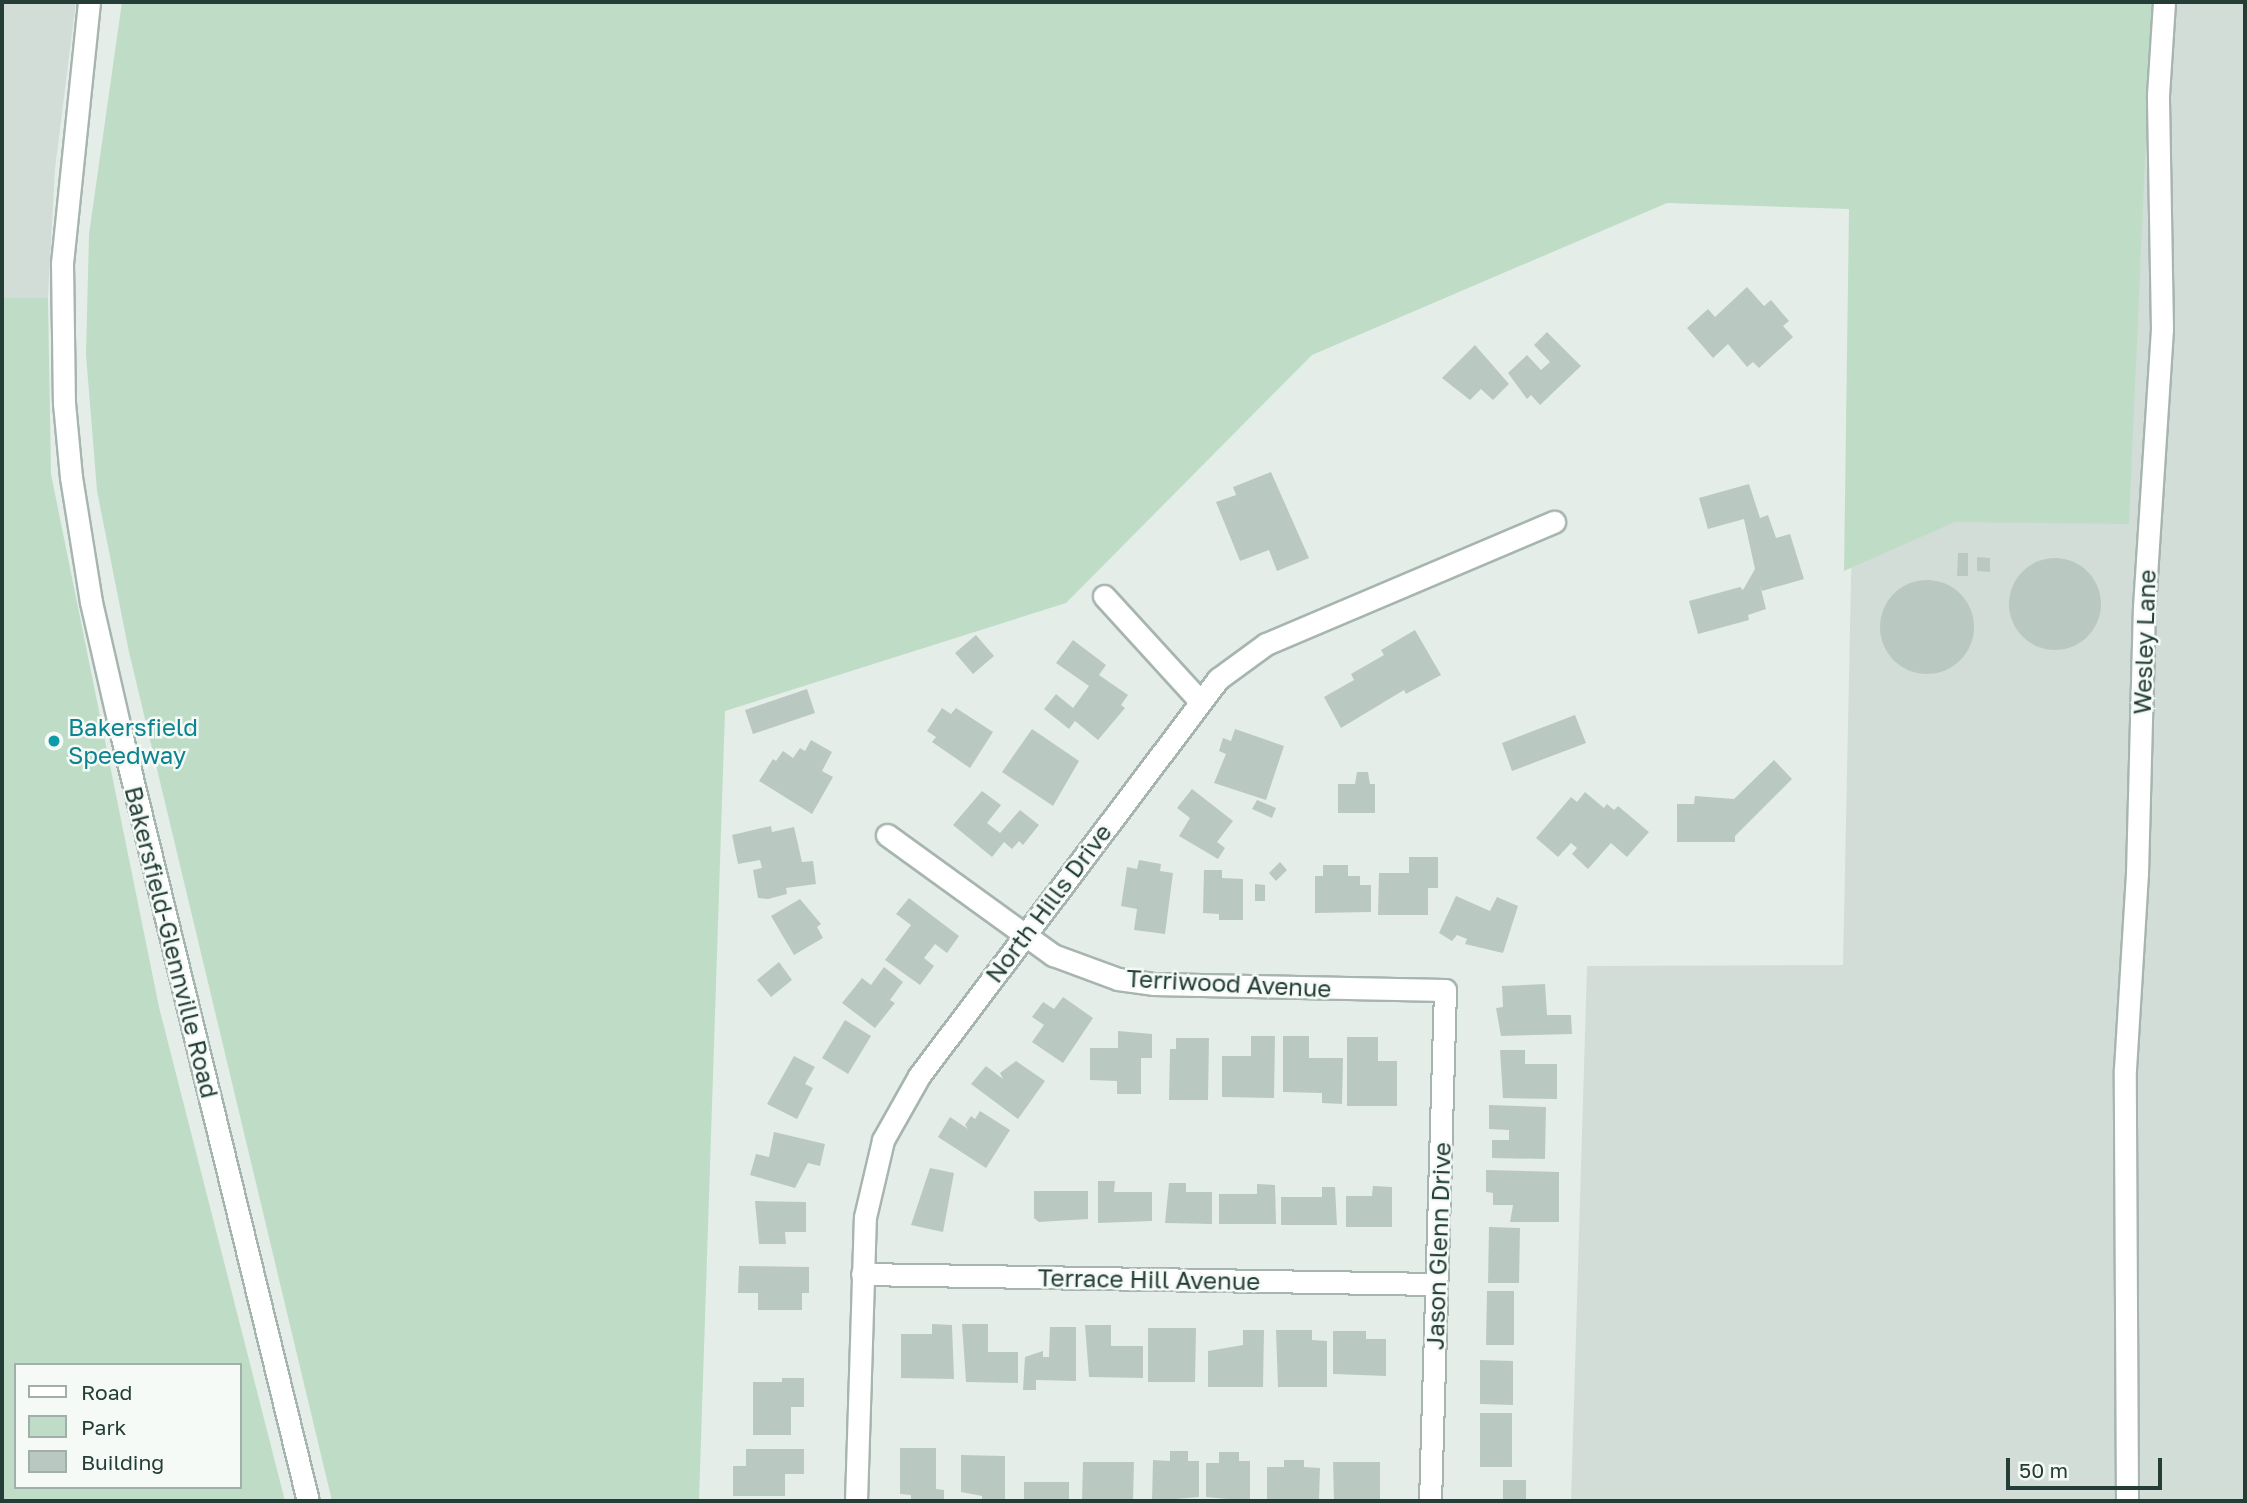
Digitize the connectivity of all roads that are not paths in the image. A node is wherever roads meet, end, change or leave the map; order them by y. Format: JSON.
{"nodes":[{"id":1,"x":89,"y":2,"type":"edge"},
{"id":2,"x":2164,"y":2,"type":"edge"},
{"id":3,"x":1554,"y":522,"type":"dead end"},
{"id":4,"x":1104,"y":596,"type":"dead end"},
{"id":5,"x":1199,"y":700,"type":"junction"},
{"id":6,"x":887,"y":835,"type":"dead end"},
{"id":7,"x":1024,"y":936,"type":"junction"},
{"id":8,"x":1445,"y":990,"type":"joint"},
{"id":9,"x":862,"y":1274,"type":"junction"},
{"id":10,"x":1436,"y":1284,"type":"junction"},
{"id":11,"x":308,"y":1501,"type":"edge"},
{"id":12,"x":856,"y":1501,"type":"edge"},
{"id":13,"x":1430,"y":1501,"type":"edge"},
{"id":14,"x":2127,"y":1501,"type":"edge"}],
"edges":[{"from":1,"to":11,"type":"street","name":"Bakersfield-Glennville Road"},
{"from":2,"to":14,"type":"street","name":"Wesley Lane"},
{"from":3,"to":5,"type":"street","name":"North Hills Drive"},
{"from":4,"to":5,"type":"street"},
{"from":5,"to":7,"type":"street","name":"North Hills Drive"},
{"from":6,"to":7,"type":"street","name":"Terriwood Avenue"},
{"from":7,"to":8,"type":"street","name":"Terriwood Avenue"},
{"from":7,"to":9,"type":"street","name":"North Hills Drive"},
{"from":8,"to":10,"type":"street","name":"Jason Glenn Drive"},
{"from":9,"to":10,"type":"street","name":"Terrace Hill Avenue"},
{"from":9,"to":12,"type":"street","name":"North Hills Drive"},
{"from":10,"to":13,"type":"street","name":"Jason Glenn Drive"}]}
